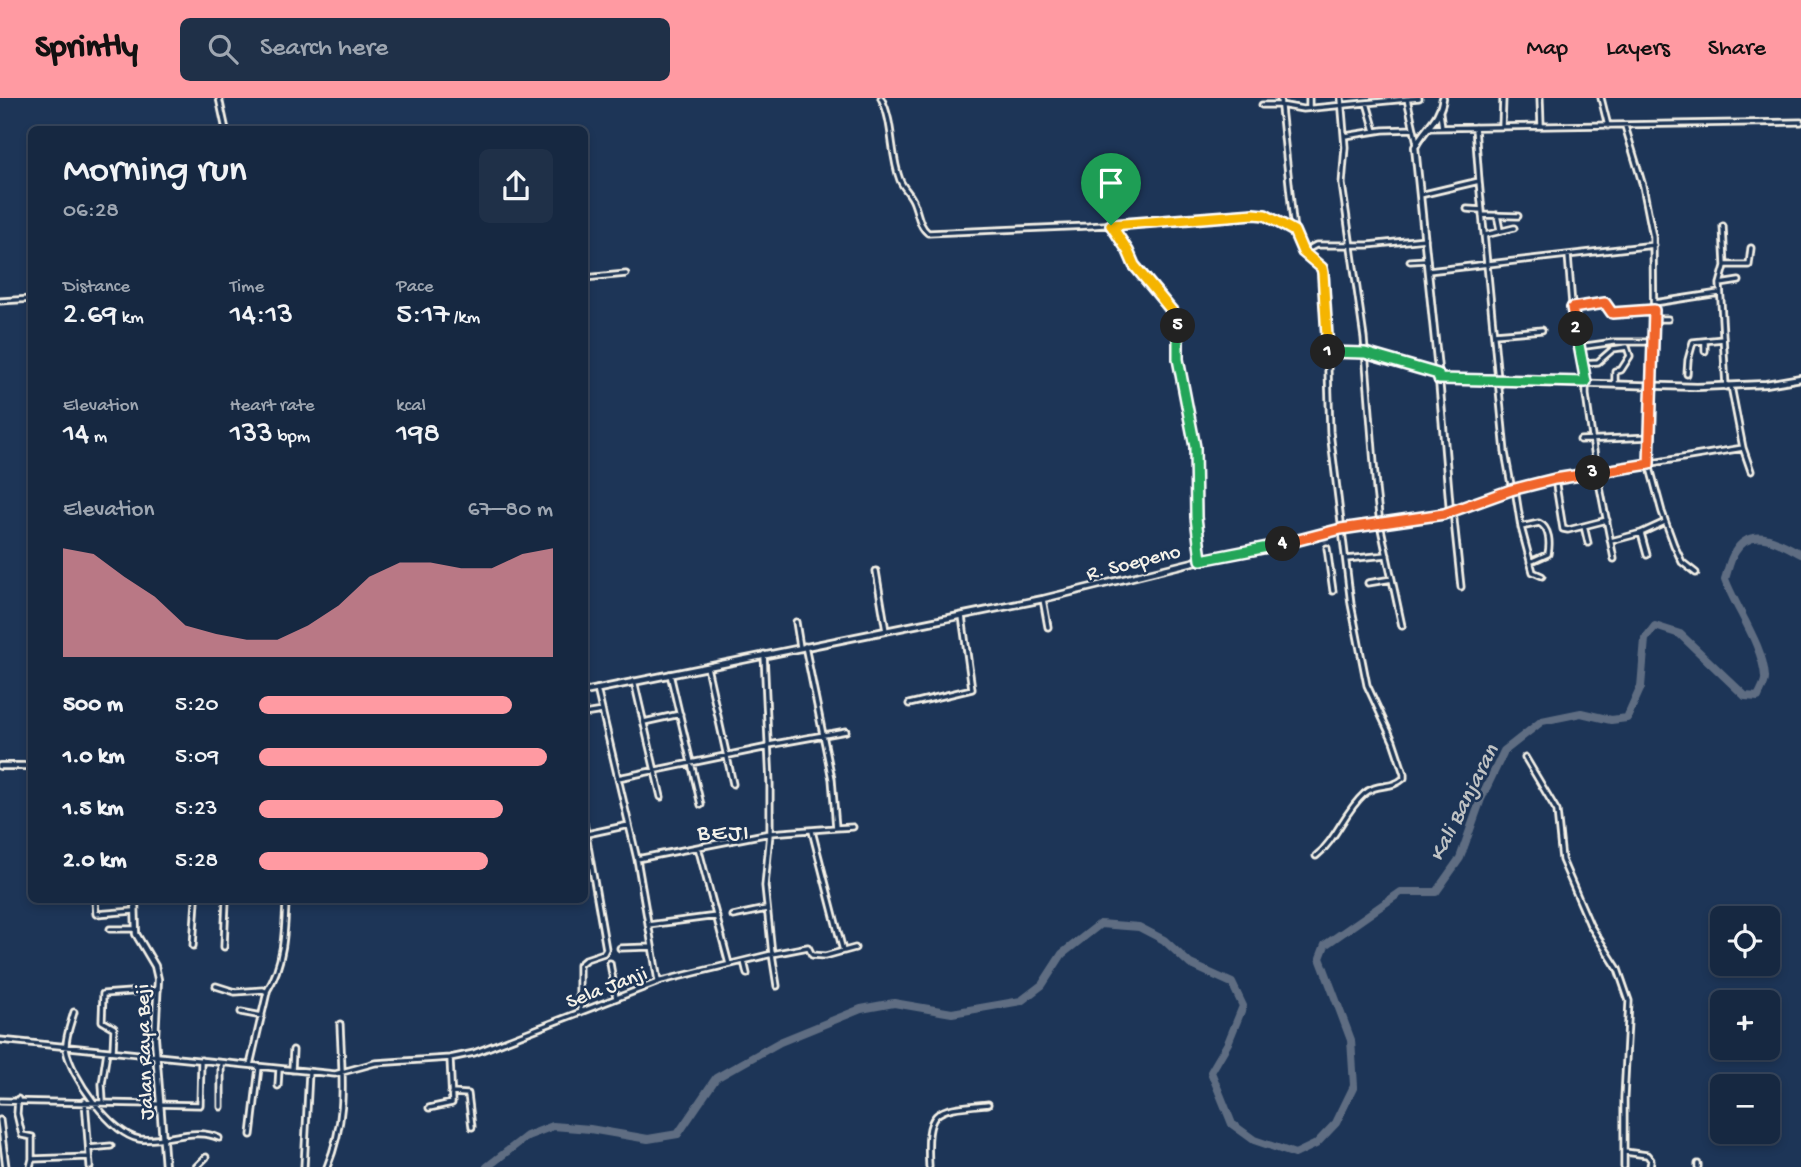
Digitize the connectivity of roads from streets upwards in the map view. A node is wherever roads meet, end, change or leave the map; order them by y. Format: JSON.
{"nodes":[{"id":1,"x":219,"y":98,"type":"edge"},
{"id":2,"x":881,"y":98,"type":"edge"},
{"id":3,"x":1280,"y":98,"type":"edge"},
{"id":4,"x":1309,"y":98,"type":"edge"},
{"id":5,"x":1419,"y":98,"type":"edge"},
{"id":6,"x":1443,"y":98,"type":"edge"},
{"id":7,"x":1503,"y":98,"type":"edge"},
{"id":8,"x":1540,"y":98,"type":"edge"},
{"id":9,"x":1601,"y":98,"type":"edge"},
{"id":10,"x":1408,"y":99,"type":"edge"},
{"id":11,"x":1341,"y":101,"type":"edge"},
{"id":12,"x":1367,"y":103,"type":"junction"},
{"id":13,"x":1262,"y":105,"type":"dead end"},
{"id":14,"x":1280,"y":105,"type":"junction"},
{"id":15,"x":1309,"y":107,"type":"junction"},
{"id":16,"x":1440,"y":113,"type":"junction"},
{"id":17,"x":1801,"y":122,"type":"edge"},
{"id":18,"x":1541,"y":125,"type":"junction"},
{"id":19,"x":1608,"y":125,"type":"junction"},
{"id":20,"x":225,"y":126,"type":"edge"},
{"id":21,"x":1625,"y":126,"type":"junction"},
{"id":22,"x":1442,"y":127,"type":"junction"},
{"id":23,"x":1475,"y":127,"type":"junction"},
{"id":24,"x":1502,"y":127,"type":"junction"},
{"id":25,"x":1429,"y":128,"type":"junction"},
{"id":26,"x":1413,"y":129,"type":"junction"},
{"id":27,"x":1375,"y":132,"type":"junction"},
{"id":28,"x":1345,"y":136,"type":"junction"},
{"id":29,"x":1417,"y":143,"type":"junction"},
{"id":30,"x":1479,"y":181,"type":"junction"},
{"id":31,"x":1420,"y":195,"type":"junction"},
{"id":32,"x":1467,"y":209,"type":"dead end"},
{"id":33,"x":1482,"y":212,"type":"junction"},
{"id":34,"x":1497,"y":215,"type":"junction"},
{"id":35,"x":1518,"y":216,"type":"dead end"},
{"id":36,"x":1111,"y":225,"type":"junction"},
{"id":37,"x":1723,"y":226,"type":"dead end"},
{"id":38,"x":1514,"y":228,"type":"dead end"},
{"id":39,"x":1294,"y":231,"type":"junction"},
{"id":40,"x":1500,"y":231,"type":"junction"},
{"id":41,"x":1485,"y":235,"type":"junction"},
{"id":42,"x":1425,"y":239,"type":"junction"},
{"id":43,"x":1654,"y":245,"type":"junction"},
{"id":44,"x":1351,"y":246,"type":"junction"},
{"id":45,"x":1751,"y":248,"type":"dead end"},
{"id":46,"x":1303,"y":252,"type":"junction"},
{"id":47,"x":1567,"y":255,"type":"junction"},
{"id":48,"x":1427,"y":260,"type":"junction"},
{"id":49,"x":1410,"y":261,"type":"dead end"},
{"id":50,"x":1725,"y":265,"type":"junction"},
{"id":51,"x":1488,"y":266,"type":"junction"},
{"id":52,"x":1428,"y":271,"type":"junction"},
{"id":53,"x":626,"y":274,"type":"dead end"},
{"id":54,"x":588,"y":278,"type":"edge"},
{"id":55,"x":1739,"y":281,"type":"dead end"},
{"id":56,"x":1720,"y":284,"type":"junction"},
{"id":57,"x":1719,"y":293,"type":"junction"},
{"id":58,"x":28,"y":299,"type":"edge"},
{"id":59,"x":0,"y":301,"type":"edge"},
{"id":60,"x":1654,"y":303,"type":"junction"},
{"id":61,"x":1572,"y":308,"type":"junction"},
{"id":62,"x":1654,"y":310,"type":"junction"},
{"id":63,"x":1654,"y":319,"type":"junction"},
{"id":64,"x":1668,"y":319,"type":"dead end"},
{"id":65,"x":1542,"y":330,"type":"dead end"},
{"id":66,"x":1494,"y":334,"type":"junction"},
{"id":67,"x":1723,"y":339,"type":"junction"},
{"id":68,"x":1705,"y":341,"type":"junction"},
{"id":69,"x":1654,"y":342,"type":"junction"},
{"id":70,"x":1579,"y":347,"type":"junction"},
{"id":71,"x":1705,"y":351,"type":"dead end"},
{"id":72,"x":1328,"y":353,"type":"junction"},
{"id":73,"x":1365,"y":353,"type":"junction"},
{"id":74,"x":1582,"y":363,"type":"junction"},
{"id":75,"x":1687,"y":374,"type":"dead end"},
{"id":76,"x":1439,"y":377,"type":"junction"},
{"id":77,"x":1801,"y":378,"type":"edge"},
{"id":78,"x":1499,"y":379,"type":"junction"},
{"id":79,"x":1586,"y":382,"type":"junction"},
{"id":80,"x":1615,"y":384,"type":"junction"},
{"id":81,"x":1651,"y":386,"type":"junction"},
{"id":82,"x":1728,"y":386,"type":"junction"},
{"id":83,"x":1651,"y":437,"type":"junction"},
{"id":84,"x":1592,"y":439,"type":"junction"},
{"id":85,"x":1580,"y":440,"type":"dead end"},
{"id":86,"x":1743,"y":448,"type":"junction"},
{"id":87,"x":1649,"y":464,"type":"junction"},
{"id":88,"x":1751,"y":471,"type":"dead end"},
{"id":89,"x":1597,"y":472,"type":"junction"},
{"id":90,"x":1555,"y":479,"type":"junction"},
{"id":91,"x":1513,"y":490,"type":"junction"},
{"id":92,"x":1451,"y":511,"type":"junction"},
{"id":93,"x":1607,"y":520,"type":"junction"},
{"id":94,"x":1665,"y":522,"type":"junction"},
{"id":95,"x":1380,"y":524,"type":"junction"},
{"id":96,"x":1584,"y":526,"type":"junction"},
{"id":97,"x":1521,"y":527,"type":"junction"},
{"id":98,"x":1341,"y":529,"type":"junction"},
{"id":99,"x":1641,"y":533,"type":"junction"},
{"id":100,"x":1610,"y":542,"type":"junction"},
{"id":101,"x":1588,"y":544,"type":"dead end"},
{"id":102,"x":1327,"y":548,"type":"tunnel mouth"},
{"id":103,"x":1387,"y":555,"type":"junction"},
{"id":104,"x":1647,"y":555,"type":"dead end"},
{"id":105,"x":1346,"y":559,"type":"junction"},
{"id":106,"x":1614,"y":559,"type":"dead end"},
{"id":107,"x":1201,"y":560,"type":"junction"},
{"id":108,"x":1530,"y":562,"type":"junction"},
{"id":109,"x":876,"y":571,"type":"dead end"},
{"id":110,"x":1696,"y":573,"type":"dead end"},
{"id":111,"x":1542,"y":576,"type":"dead end"},
{"id":112,"x":1392,"y":579,"type":"junction"},
{"id":113,"x":1368,"y":583,"type":"dead end"},
{"id":114,"x":1461,"y":587,"type":"dead end"},
{"id":115,"x":1333,"y":591,"type":"dead end"},
{"id":116,"x":1044,"y":599,"type":"junction"},
{"id":117,"x":962,"y":616,"type":"junction"},
{"id":118,"x":796,"y":621,"type":"dead end"},
{"id":119,"x":1402,"y":626,"type":"dead end"},
{"id":120,"x":1048,"y":627,"type":"dead end"},
{"id":121,"x":886,"y":631,"type":"junction"},
{"id":122,"x":802,"y":647,"type":"junction"},
{"id":123,"x":764,"y":654,"type":"junction"},
{"id":124,"x":707,"y":667,"type":"junction"},
{"id":125,"x":670,"y":674,"type":"junction"},
{"id":126,"x":634,"y":681,"type":"junction"},
{"id":127,"x":597,"y":689,"type":"junction"},
{"id":128,"x":588,"y":691,"type":"edge"},
{"id":129,"x":909,"y":704,"type":"dead end"},
{"id":130,"x":602,"y":711,"type":"junction"},
{"id":131,"x":588,"y":713,"type":"edge"},
{"id":132,"x":680,"y":714,"type":"junction"},
{"id":133,"x":644,"y":722,"type":"junction"},
{"id":134,"x":846,"y":731,"type":"dead end"},
{"id":135,"x":822,"y":735,"type":"junction"},
{"id":136,"x":768,"y":746,"type":"junction"},
{"id":137,"x":727,"y":755,"type":"junction"},
{"id":138,"x":1525,"y":757,"type":"dead end"},
{"id":139,"x":691,"y":762,"type":"junction"},
{"id":140,"x":0,"y":766,"type":"edge"},
{"id":141,"x":28,"y":766,"type":"edge"},
{"id":142,"x":655,"y":770,"type":"junction"},
{"id":143,"x":618,"y":778,"type":"junction"},
{"id":144,"x":733,"y":784,"type":"dead end"},
{"id":145,"x":661,"y":797,"type":"dead end"},
{"id":146,"x":701,"y":805,"type":"dead end"},
{"id":147,"x":629,"y":825,"type":"junction"},
{"id":148,"x":853,"y":827,"type":"dead end"},
{"id":149,"x":836,"y":828,"type":"junction"},
{"id":150,"x":812,"y":831,"type":"junction"},
{"id":151,"x":588,"y":834,"type":"edge"},
{"id":152,"x":770,"y":834,"type":"junction"},
{"id":153,"x":588,"y":840,"type":"edge"},
{"id":154,"x":698,"y":847,"type":"junction"},
{"id":155,"x":1315,"y":856,"type":"dead end"},
{"id":156,"x":637,"y":859,"type":"junction"},
{"id":157,"x":95,"y":903,"type":"edge"},
{"id":158,"x":135,"y":903,"type":"edge"},
{"id":159,"x":196,"y":903,"type":"edge"},
{"id":160,"x":226,"y":903,"type":"edge"},
{"id":161,"x":286,"y":903,"type":"edge"},
{"id":162,"x":766,"y":909,"type":"junction"},
{"id":163,"x":134,"y":911,"type":"junction"},
{"id":164,"x":717,"y":916,"type":"junction"},
{"id":165,"x":733,"y":916,"type":"dead end"},
{"id":166,"x":648,"y":925,"type":"junction"},
{"id":167,"x":110,"y":929,"type":"dead end"},
{"id":168,"x":135,"y":929,"type":"junction"},
{"id":169,"x":194,"y":947,"type":"dead end"},
{"id":170,"x":224,"y":947,"type":"dead end"},
{"id":171,"x":651,"y":947,"type":"junction"},
{"id":172,"x":620,"y":948,"type":"dead end"},
{"id":173,"x":855,"y":948,"type":"dead end"},
{"id":174,"x":843,"y":951,"type":"junction"},
{"id":175,"x":772,"y":954,"type":"junction"},
{"id":176,"x":744,"y":961,"type":"junction"},
{"id":177,"x":610,"y":963,"type":"dead end"},
{"id":178,"x":729,"y":964,"type":"junction"},
{"id":179,"x":747,"y":974,"type":"dead end"},
{"id":180,"x":658,"y":982,"type":"junction"},
{"id":181,"x":216,"y":986,"type":"dead end"},
{"id":182,"x":777,"y":986,"type":"dead end"},
{"id":183,"x":158,"y":990,"type":"junction"},
{"id":184,"x":267,"y":991,"type":"junction"},
{"id":185,"x":616,"y":998,"type":"junction"},
{"id":186,"x":74,"y":1012,"type":"dead end"},
{"id":187,"x":241,"y":1012,"type":"dead end"},
{"id":188,"x":581,"y":1012,"type":"junction"},
{"id":189,"x":262,"y":1016,"type":"junction"},
{"id":190,"x":340,"y":1024,"type":"dead end"},
{"id":191,"x":0,"y":1040,"type":"edge"},
{"id":192,"x":66,"y":1046,"type":"junction"},
{"id":193,"x":293,"y":1050,"type":"dead end"},
{"id":194,"x":107,"y":1051,"type":"junction"},
{"id":195,"x":113,"y":1051,"type":"junction"},
{"id":196,"x":157,"y":1056,"type":"junction"},
{"id":197,"x":450,"y":1059,"type":"junction"},
{"id":198,"x":201,"y":1060,"type":"junction"},
{"id":199,"x":220,"y":1063,"type":"junction"},
{"id":200,"x":250,"y":1065,"type":"junction"},
{"id":201,"x":259,"y":1067,"type":"junction"},
{"id":202,"x":279,"y":1069,"type":"junction"},
{"id":203,"x":292,"y":1070,"type":"junction"},
{"id":204,"x":309,"y":1072,"type":"junction"},
{"id":205,"x":342,"y":1073,"type":"junction"},
{"id":206,"x":278,"y":1086,"type":"dead end"},
{"id":207,"x":451,"y":1093,"type":"junction"},
{"id":208,"x":18,"y":1099,"type":"junction"},
{"id":209,"x":0,"y":1101,"type":"edge"},
{"id":210,"x":85,"y":1101,"type":"junction"},
{"id":211,"x":98,"y":1101,"type":"junction"},
{"id":212,"x":159,"y":1104,"type":"junction"},
{"id":213,"x":988,"y":1104,"type":"dead end"},
{"id":214,"x":221,"y":1107,"type":"dead end"},
{"id":215,"x":429,"y":1108,"type":"dead end"},
{"id":216,"x":0,"y":1121,"type":"edge"},
{"id":217,"x":472,"y":1127,"type":"dead end"},
{"id":218,"x":251,"y":1135,"type":"dead end"},
{"id":219,"x":219,"y":1138,"type":"dead end"},
{"id":220,"x":162,"y":1140,"type":"junction"},
{"id":221,"x":111,"y":1146,"type":"dead end"},
{"id":222,"x":88,"y":1148,"type":"junction"},
{"id":223,"x":1625,"y":1152,"type":"junction"},
{"id":224,"x":89,"y":1157,"type":"junction"},
{"id":225,"x":206,"y":1157,"type":"dead end"},
{"id":226,"x":32,"y":1158,"type":"junction"},
{"id":227,"x":6,"y":1167,"type":"edge"},
{"id":228,"x":30,"y":1167,"type":"edge"},
{"id":229,"x":90,"y":1167,"type":"edge"},
{"id":230,"x":165,"y":1167,"type":"edge"},
{"id":231,"x":196,"y":1167,"type":"edge"},
{"id":232,"x":304,"y":1167,"type":"edge"},
{"id":233,"x":327,"y":1167,"type":"edge"},
{"id":234,"x":929,"y":1167,"type":"edge"},
{"id":235,"x":1625,"y":1167,"type":"edge"},
{"id":236,"x":1650,"y":1167,"type":"edge"}],
"edges":[{"from":1,"to":20,"type":"street"},
{"from":2,"to":36,"type":"street"},
{"from":3,"to":14,"type":"street"},
{"from":4,"to":15,"type":"street"},
{"from":5,"to":10,"type":"street"},
{"from":6,"to":16,"type":"street"},
{"from":7,"to":24,"type":"street"},
{"from":8,"to":18,"type":"street"},
{"from":9,"to":19,"type":"street"},
{"from":10,"to":12,"type":"street"},
{"from":10,"to":26,"type":"street"},
{"from":11,"to":12,"type":"street"},
{"from":11,"to":15,"type":"street"},
{"from":11,"to":28,"type":"street"},
{"from":12,"to":27,"type":"street"},
{"from":13,"to":14,"type":"street"},
{"from":14,"to":15,"type":"street"},
{"from":14,"to":39,"type":"street"},
{"from":16,"to":22,"type":"street"},
{"from":16,"to":25,"type":"street"},
{"from":17,"to":21,"type":"street"},
{"from":18,"to":19,"type":"street"},
{"from":18,"to":24,"type":"street"},
{"from":19,"to":21,"type":"street"},
{"from":21,"to":43,"type":"street"},
{"from":22,"to":23,"type":"street"},
{"from":22,"to":25,"type":"street"},
{"from":23,"to":24,"type":"street"},
{"from":23,"to":30,"type":"street"},
{"from":25,"to":29,"type":"street"},
{"from":26,"to":27,"type":"street"},
{"from":26,"to":29,"type":"street"},
{"from":27,"to":28,"type":"street"},
{"from":28,"to":44,"type":"street"},
{"from":29,"to":31,"type":"street"},
{"from":30,"to":31,"type":"street"},
{"from":30,"to":33,"type":"street"},
{"from":31,"to":42,"type":"street"},
{"from":32,"to":33,"type":"street"},
{"from":33,"to":34,"type":"street"},
{"from":33,"to":41,"type":"street"},
{"from":34,"to":35,"type":"street"},
{"from":34,"to":40,"type":"street"},
{"from":36,"to":39,"type":"street"},
{"from":36,"to":107,"type":"street"},
{"from":37,"to":50,"type":"street"},
{"from":38,"to":40,"type":"street"},
{"from":39,"to":46,"type":"street"},
{"from":40,"to":41,"type":"street"},
{"from":41,"to":51,"type":"street"},
{"from":42,"to":44,"type":"street"},
{"from":42,"to":48,"type":"street"},
{"from":43,"to":47,"type":"street"},
{"from":43,"to":60,"type":"street"},
{"from":44,"to":46,"type":"street"},
{"from":44,"to":73,"type":"street"},
{"from":45,"to":50,"type":"street"},
{"from":46,"to":72,"type":"street"},
{"from":47,"to":51,"type":"street"},
{"from":47,"to":61,"type":"street"},
{"from":48,"to":49,"type":"street"},
{"from":48,"to":52,"type":"street"},
{"from":50,"to":56,"type":"street"},
{"from":51,"to":52,"type":"street"},
{"from":51,"to":66,"type":"street"},
{"from":52,"to":76,"type":"street"},
{"from":53,"to":54,"type":"street"},
{"from":55,"to":56,"type":"street"},
{"from":56,"to":57,"type":"street"},
{"from":57,"to":60,"type":"street"},
{"from":57,"to":67,"type":"street"},
{"from":58,"to":59,"type":"street"},
{"from":60,"to":62,"type":"street"},
{"from":61,"to":62,"type":"street"},
{"from":61,"to":70,"type":"street"},
{"from":62,"to":63,"type":"street"},
{"from":63,"to":64,"type":"street"},
{"from":63,"to":69,"type":"street"},
{"from":65,"to":66,"type":"street"},
{"from":66,"to":78,"type":"street"},
{"from":67,"to":68,"type":"street"},
{"from":67,"to":82,"type":"street"},
{"from":68,"to":71,"type":"street"},
{"from":68,"to":75,"type":"street"},
{"from":69,"to":70,"type":"street"},
{"from":69,"to":81,"type":"street"},
{"from":70,"to":74,"type":"street"},
{"from":72,"to":73,"type":"street"},
{"from":72,"to":98,"type":"street"},
{"from":73,"to":76,"type":"street"},
{"from":73,"to":95,"type":"street"},
{"from":74,"to":79,"type":"street"},
{"from":74,"to":80,"type":"street"},
{"from":76,"to":78,"type":"street"},
{"from":76,"to":92,"type":"street"},
{"from":77,"to":82,"type":"street"},
{"from":78,"to":79,"type":"street"},
{"from":78,"to":91,"type":"street"},
{"from":79,"to":80,"type":"street"},
{"from":79,"to":84,"type":"street"},
{"from":80,"to":81,"type":"street"},
{"from":81,"to":82,"type":"street"},
{"from":81,"to":83,"type":"street"},
{"from":82,"to":86,"type":"street"},
{"from":83,"to":84,"type":"street"},
{"from":83,"to":87,"type":"street"},
{"from":84,"to":85,"type":"street"},
{"from":84,"to":89,"type":"street"},
{"from":86,"to":87,"type":"street"},
{"from":86,"to":88,"type":"street"},
{"from":87,"to":89,"type":"street"},
{"from":87,"to":94,"type":"street"},
{"from":89,"to":90,"type":"street"},
{"from":89,"to":93,"type":"street"},
{"from":90,"to":91,"type":"street"},
{"from":90,"to":96,"type":"street"},
{"from":91,"to":92,"type":"street"},
{"from":91,"to":97,"type":"street"},
{"from":92,"to":95,"type":"street","name":"R. Soepeno"},
{"from":92,"to":114,"type":"street"},
{"from":93,"to":96,"type":"street"},
{"from":93,"to":100,"type":"street"},
{"from":94,"to":99,"type":"street"},
{"from":94,"to":110,"type":"street"},
{"from":95,"to":98,"type":"street","name":"R. Soepeno"},
{"from":95,"to":103,"type":"street"},
{"from":96,"to":101,"type":"street"},
{"from":97,"to":108,"type":"street"},
{"from":97,"to":108,"type":"street"},
{"from":98,"to":105,"type":"street"},
{"from":98,"to":107,"type":"street","name":"R. Soepeno"},
{"from":99,"to":100,"type":"street"},
{"from":99,"to":104,"type":"street"},
{"from":100,"to":106,"type":"street"},
{"from":102,"to":115,"type":"street"},
{"from":103,"to":105,"type":"street"},
{"from":103,"to":112,"type":"street"},
{"from":105,"to":155,"type":"street"},
{"from":107,"to":116,"type":"street","name":"R. Soepeno"},
{"from":108,"to":111,"type":"street"},
{"from":109,"to":121,"type":"street"},
{"from":112,"to":113,"type":"street"},
{"from":112,"to":119,"type":"street"},
{"from":116,"to":117,"type":"street","name":"R. Soepeno"},
{"from":116,"to":120,"type":"street"},
{"from":117,"to":121,"type":"street","name":"R. Soepeno"},
{"from":117,"to":129,"type":"street"},
{"from":118,"to":122,"type":"street"},
{"from":121,"to":122,"type":"street","name":"R. Soepeno"},
{"from":122,"to":123,"type":"street","name":"R. Soepeno"},
{"from":122,"to":135,"type":"street"},
{"from":123,"to":124,"type":"street","name":"R. Soepeno"},
{"from":123,"to":136,"type":"street"},
{"from":124,"to":125,"type":"street","name":"R. Soepeno"},
{"from":124,"to":137,"type":"street"},
{"from":125,"to":126,"type":"street","name":"R. Soepeno"},
{"from":125,"to":132,"type":"street"},
{"from":126,"to":127,"type":"street","name":"R. Soepeno"},
{"from":126,"to":133,"type":"street"},
{"from":127,"to":128,"type":"street","name":"R. Soepeno"},
{"from":127,"to":130,"type":"street"},
{"from":130,"to":131,"type":"street"},
{"from":130,"to":143,"type":"street"},
{"from":132,"to":133,"type":"street"},
{"from":132,"to":139,"type":"street"},
{"from":133,"to":142,"type":"street"},
{"from":134,"to":135,"type":"street"},
{"from":135,"to":136,"type":"street"},
{"from":135,"to":149,"type":"street"},
{"from":136,"to":137,"type":"street"},
{"from":136,"to":152,"type":"street"},
{"from":137,"to":139,"type":"street"},
{"from":137,"to":144,"type":"street"},
{"from":138,"to":223,"type":"street"},
{"from":139,"to":142,"type":"street"},
{"from":139,"to":146,"type":"street"},
{"from":140,"to":141,"type":"street"},
{"from":142,"to":143,"type":"street"},
{"from":142,"to":145,"type":"street"},
{"from":143,"to":147,"type":"street"},
{"from":147,"to":151,"type":"street"},
{"from":147,"to":156,"type":"street"},
{"from":148,"to":149,"type":"street"},
{"from":149,"to":150,"type":"street"},
{"from":150,"to":152,"type":"street"},
{"from":150,"to":174,"type":"street"},
{"from":152,"to":154,"type":"street"},
{"from":152,"to":162,"type":"street"},
{"from":153,"to":188,"type":"street"},
{"from":154,"to":156,"type":"street"},
{"from":154,"to":164,"type":"street"},
{"from":156,"to":166,"type":"street"},
{"from":157,"to":163,"type":"street"},
{"from":158,"to":163,"type":"street","name":"Jalan Raya Beji"},
{"from":159,"to":169,"type":"street"},
{"from":160,"to":170,"type":"street"},
{"from":161,"to":184,"type":"street"},
{"from":162,"to":165,"type":"street"},
{"from":162,"to":175,"type":"street"},
{"from":163,"to":168,"type":"street","name":"Jalan Raya Beji"},
{"from":164,"to":166,"type":"street"},
{"from":164,"to":178,"type":"street"},
{"from":166,"to":171,"type":"street"},
{"from":167,"to":168,"type":"street"},
{"from":168,"to":183,"type":"street","name":"Jalan Raya Beji"},
{"from":171,"to":172,"type":"street"},
{"from":171,"to":180,"type":"street"},
{"from":173,"to":174,"type":"street"},
{"from":174,"to":175,"type":"street","name":"Sela Janji"},
{"from":175,"to":176,"type":"street","name":"Sela Janji"},
{"from":175,"to":182,"type":"street"},
{"from":176,"to":178,"type":"street","name":"Sela Janji"},
{"from":176,"to":179,"type":"street"},
{"from":177,"to":185,"type":"street"},
{"from":178,"to":180,"type":"street","name":"Sela Janji"},
{"from":180,"to":185,"type":"street","name":"Sela Janji"},
{"from":181,"to":184,"type":"street"},
{"from":183,"to":195,"type":"street"},
{"from":183,"to":196,"type":"street","name":"Jalan Raya Beji"},
{"from":184,"to":189,"type":"street"},
{"from":185,"to":188,"type":"street","name":"Sela Janji"},
{"from":186,"to":192,"type":"street"},
{"from":187,"to":189,"type":"street"},
{"from":188,"to":197,"type":"street","name":"Sela Janji"},
{"from":189,"to":200,"type":"street"},
{"from":190,"to":205,"type":"street"},
{"from":191,"to":192,"type":"street","name":"Sela Janji"},
{"from":192,"to":194,"type":"street","name":"Sela Janji"},
{"from":192,"to":211,"type":"street"},
{"from":193,"to":203,"type":"street"},
{"from":194,"to":195,"type":"street","name":"Sela Janji"},
{"from":194,"to":211,"type":"street"},
{"from":195,"to":196,"type":"street","name":"Sela Janji"},
{"from":196,"to":198,"type":"street","name":"Sela Janji"},
{"from":196,"to":212,"type":"street","name":"Jalan Raya Beji"},
{"from":197,"to":205,"type":"street","name":"Sela Janji"},
{"from":197,"to":207,"type":"street"},
{"from":198,"to":199,"type":"street","name":"Sela Janji"},
{"from":198,"to":212,"type":"street"},
{"from":199,"to":200,"type":"street","name":"Sela Janji"},
{"from":199,"to":214,"type":"street"},
{"from":200,"to":201,"type":"street","name":"Sela Janji"},
{"from":201,"to":202,"type":"street","name":"Sela Janji"},
{"from":201,"to":218,"type":"street"},
{"from":202,"to":203,"type":"street","name":"Sela Janji"},
{"from":202,"to":206,"type":"street"},
{"from":203,"to":204,"type":"street","name":"Sela Janji"},
{"from":204,"to":205,"type":"street","name":"Sela Janji"},
{"from":204,"to":232,"type":"street"},
{"from":205,"to":233,"type":"street"},
{"from":207,"to":215,"type":"street"},
{"from":207,"to":217,"type":"street"},
{"from":208,"to":209,"type":"street"},
{"from":208,"to":210,"type":"street"},
{"from":208,"to":226,"type":"street"},
{"from":210,"to":211,"type":"street"},
{"from":210,"to":222,"type":"street"},
{"from":211,"to":212,"type":"street"},
{"from":211,"to":220,"type":"street"},
{"from":212,"to":220,"type":"street","name":"Jalan Raya Beji"},
{"from":213,"to":234,"type":"street"},
{"from":216,"to":227,"type":"street"},
{"from":219,"to":220,"type":"street"},
{"from":220,"to":230,"type":"street","name":"Jalan Raya Beji"},
{"from":221,"to":222,"type":"street"},
{"from":222,"to":224,"type":"street"},
{"from":223,"to":235,"type":"street"},
{"from":223,"to":236,"type":"street"},
{"from":224,"to":226,"type":"street"},
{"from":224,"to":229,"type":"street"},
{"from":225,"to":231,"type":"street"},
{"from":226,"to":228,"type":"street"}]}
